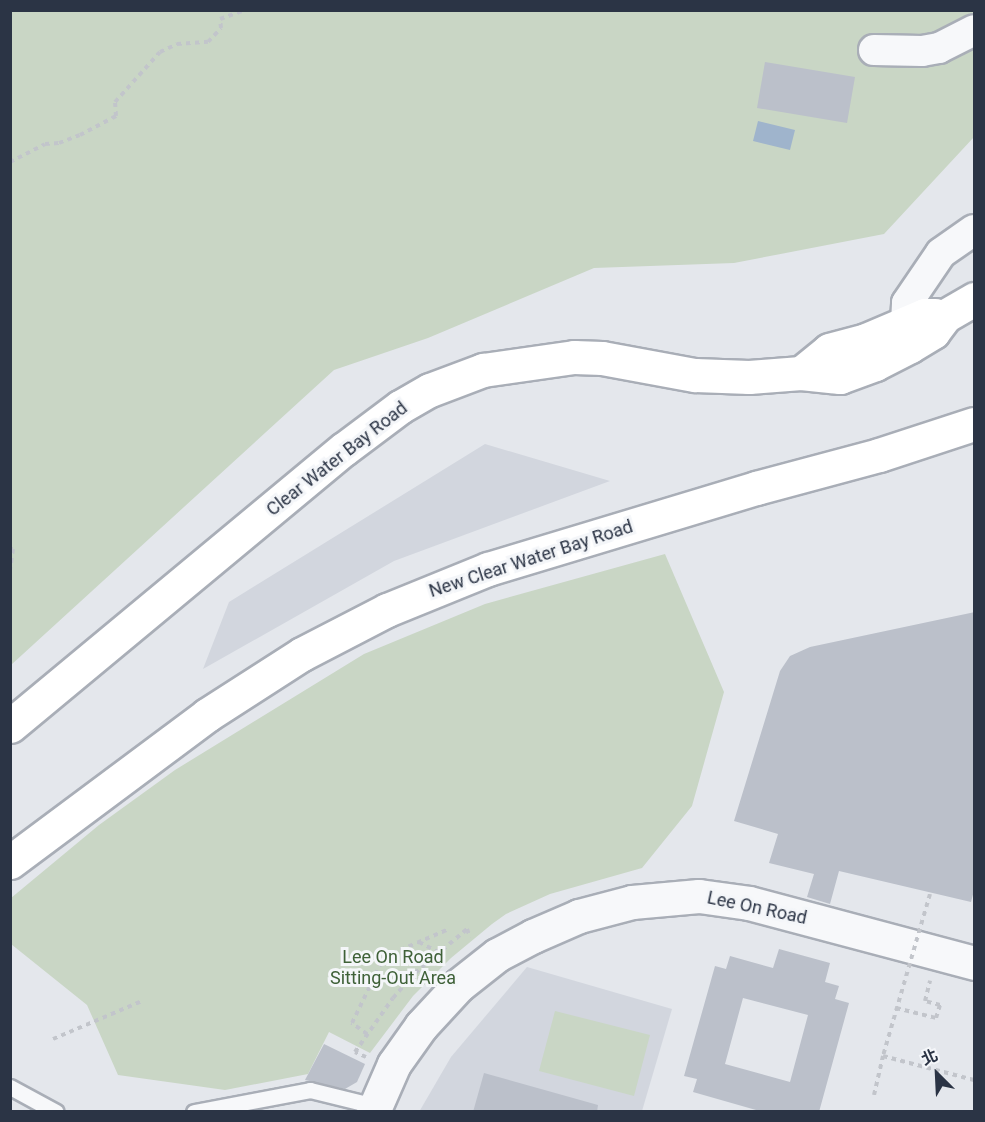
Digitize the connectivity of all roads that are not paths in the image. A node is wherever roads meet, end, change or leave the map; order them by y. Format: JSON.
{"nodes":[{"id":1,"x":975,"y":30,"type":"edge"},
{"id":2,"x":873,"y":51,"type":"dead end"},
{"id":3,"x":975,"y":230,"type":"edge"},
{"id":4,"x":975,"y":299,"type":"edge"},
{"id":5,"x":908,"y":334,"type":"junction"},
{"id":6,"x":975,"y":424,"type":"edge"},
{"id":7,"x":10,"y":726,"type":"edge"},
{"id":8,"x":13,"y":858,"type":"edge"},
{"id":9,"x":975,"y":963,"type":"edge"},
{"id":10,"x":10,"y":1087,"type":"edge"},
{"id":11,"x":374,"y":1108,"type":"edge"},
{"id":12,"x":56,"y":1112,"type":"edge"},
{"id":13,"x":194,"y":1112,"type":"edge"}],
"edges":[{"from":1,"to":2,"type":"street"},
{"from":3,"to":5,"type":"street"},
{"from":4,"to":5,"type":"main road","name":"Clear Water Bay Road"},
{"from":5,"to":7,"type":"main road","name":"Clear Water Bay Road"},
{"from":6,"to":8,"type":"main road","name":"New Clear Water Bay Road"},
{"from":9,"to":11,"type":"street","name":"Lee On Road"},
{"from":10,"to":12,"type":"lane"},
{"from":11,"to":13,"type":"lane"}]}
